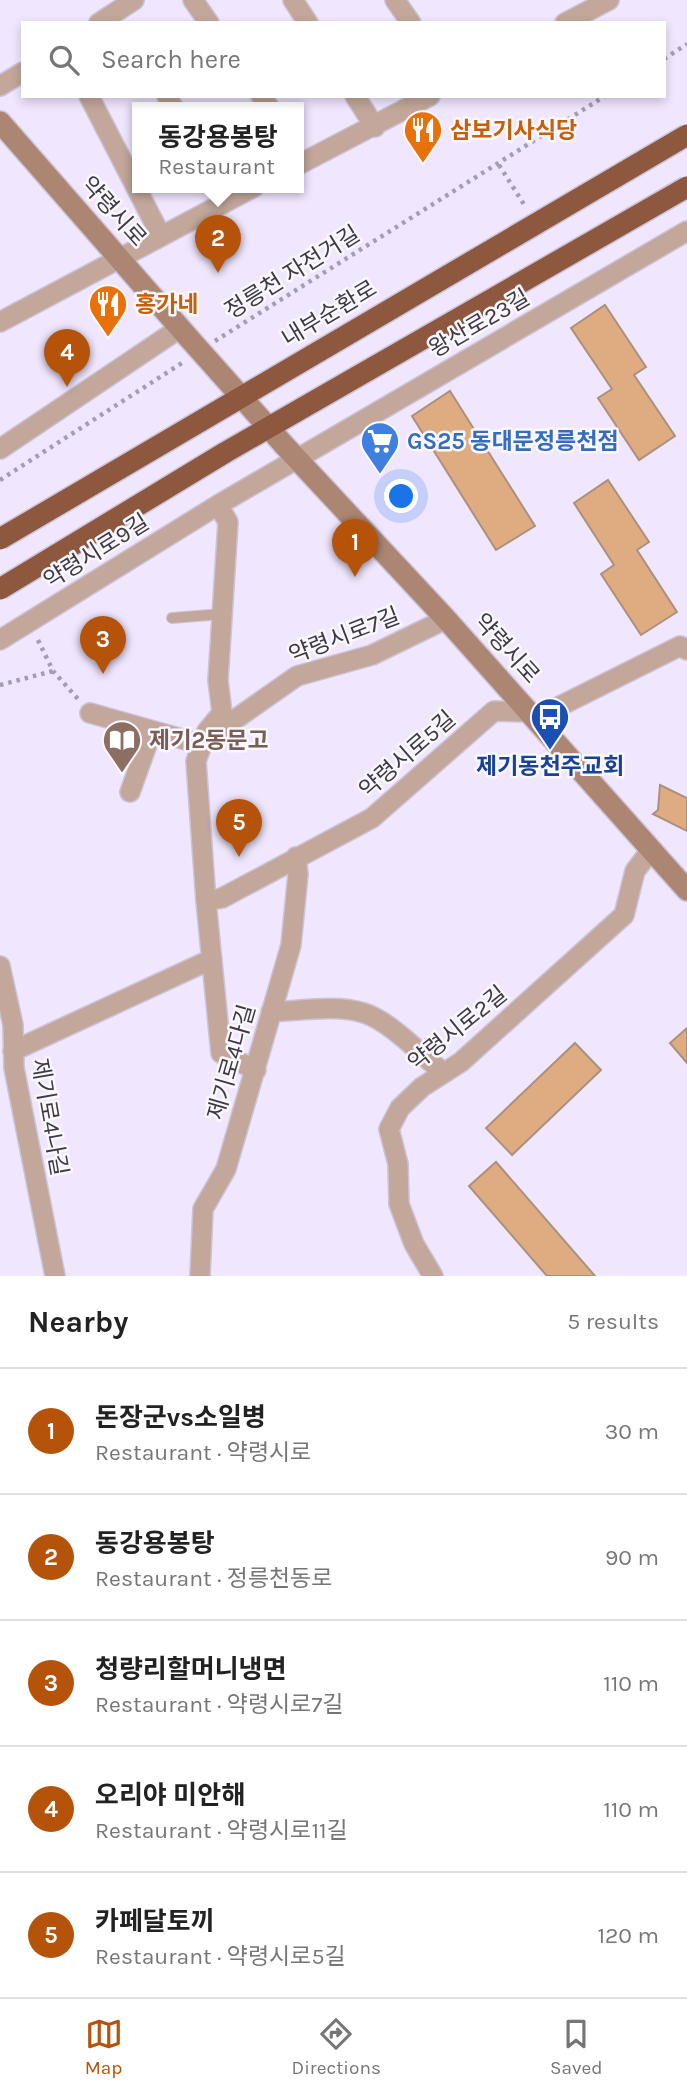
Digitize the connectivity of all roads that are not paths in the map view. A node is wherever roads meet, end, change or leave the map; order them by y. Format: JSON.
{"nodes":[{"id":1,"x":134,"y":0,"type":"edge"},
{"id":2,"x":193,"y":0,"type":"edge"},
{"id":3,"x":293,"y":0,"type":"edge"},
{"id":4,"x":395,"y":0,"type":"edge"},
{"id":5,"x":609,"y":0,"type":"edge"},
{"id":6,"x":112,"y":19,"type":"edge"},
{"id":7,"x":208,"y":21,"type":"edge"},
{"id":8,"x":307,"y":21,"type":"edge"},
{"id":9,"x":410,"y":21,"type":"edge"},
{"id":10,"x":569,"y":21,"type":"edge"},
{"id":11,"x":21,"y":73,"type":"edge"},
{"id":12,"x":0,"y":86,"type":"edge"},
{"id":13,"x":90,"y":98,"type":"edge"},
{"id":14,"x":356,"y":98,"type":"edge"},
{"id":15,"x":426,"y":98,"type":"edge"},
{"id":16,"x":0,"y":122,"type":"edge"},
{"id":17,"x":375,"y":127,"type":"junction"},
{"id":18,"x":687,"y":135,"type":"edge"},
{"id":19,"x":304,"y":157,"type":"edge"},
{"id":20,"x":132,"y":180,"type":"edge"},
{"id":21,"x":687,"y":187,"type":"edge"},
{"id":22,"x":139,"y":193,"type":"edge"},
{"id":23,"x":226,"y":193,"type":"edge"},
{"id":24,"x":687,"y":232,"type":"edge"},
{"id":25,"x":161,"y":236,"type":"junction"},
{"id":26,"x":121,"y":257,"type":"junction"},
{"id":27,"x":0,"y":322,"type":"edge"},
{"id":28,"x":184,"y":332,"type":"junction"},
{"id":29,"x":0,"y":449,"type":"edge"},
{"id":30,"x":290,"y":451,"type":"junction"},
{"id":31,"x":218,"y":505,"type":"junction"},
{"id":32,"x":0,"y":539,"type":"edge"},
{"id":33,"x":0,"y":589,"type":"edge"},
{"id":34,"x":222,"y":614,"type":"junction"},
{"id":35,"x":172,"y":618,"type":"dead end"},
{"id":36,"x":446,"y":619,"type":"junction"},
{"id":37,"x":0,"y":640,"type":"edge"},
{"id":38,"x":687,"y":650,"type":"edge"},
{"id":39,"x":90,"y":713,"type":"road end"},
{"id":40,"x":532,"y":716,"type":"junction"},
{"id":41,"x":152,"y":731,"type":"junction"},
{"id":42,"x":200,"y":744,"type":"junction"},
{"id":43,"x":130,"y":792,"type":"dead end"},
{"id":44,"x":651,"y":850,"type":"junction"},
{"id":45,"x":296,"y":857,"type":"junction"},
{"id":46,"x":687,"y":890,"type":"edge"},
{"id":47,"x":206,"y":901,"type":"junction"},
{"id":48,"x":212,"y":959,"type":"junction"},
{"id":49,"x":0,"y":966,"type":"edge"},
{"id":50,"x":271,"y":1012,"type":"junction"},
{"id":51,"x":6,"y":1029,"type":"edge"},
{"id":52,"x":13,"y":1051,"type":"junction"},
{"id":53,"x":256,"y":1070,"type":"junction"},
{"id":54,"x":443,"y":1073,"type":"junction"},
{"id":55,"x":55,"y":1276,"type":"edge"},
{"id":56,"x":200,"y":1276,"type":"edge"},
{"id":57,"x":433,"y":1276,"type":"edge"}],
"edges":[{"from":1,"to":6,"type":"street"},
{"from":2,"to":7,"type":"street"},
{"from":3,"to":8,"type":"street"},
{"from":4,"to":9,"type":"street"},
{"from":5,"to":10,"type":"street"},
{"from":11,"to":12,"type":"street"},
{"from":13,"to":20,"type":"street"},
{"from":14,"to":17,"type":"street"},
{"from":15,"to":17,"type":"street"},
{"from":16,"to":26,"type":"main road","name":"약령시로"},
{"from":17,"to":19,"type":"street"},
{"from":18,"to":32,"type":"highway","name":"내부순환로","bridge":true},
{"from":21,"to":33,"type":"highway","bridge":true},
{"from":22,"to":25,"type":"street"},
{"from":23,"to":25,"type":"street"},
{"from":24,"to":30,"type":"street","name":"왕산로23길"},
{"from":25,"to":26,"type":"street"},
{"from":26,"to":27,"type":"street"},
{"from":26,"to":28,"type":"main road","name":"약령시로"},
{"from":28,"to":29,"type":"street"},
{"from":28,"to":30,"type":"main road","name":"약령시로","bridge":true},
{"from":30,"to":31,"type":"street","name":"약령시로9길"},
{"from":30,"to":36,"type":"main road","name":"약령시로"},
{"from":31,"to":34,"type":"street"},
{"from":31,"to":37,"type":"street","name":"약령시로9길"},
{"from":34,"to":35,"type":"lane"},
{"from":34,"to":42,"type":"street"},
{"from":36,"to":40,"type":"main road","name":"약령시로"},
{"from":36,"to":42,"type":"street","name":"약령시로7길"},
{"from":38,"to":40,"type":"street"},
{"from":39,"to":41,"type":"street"},
{"from":40,"to":44,"type":"main road","name":"약령시로"},
{"from":40,"to":45,"type":"street","name":"약령시로5길"},
{"from":41,"to":42,"type":"street"},
{"from":41,"to":43,"type":"street"},
{"from":42,"to":47,"type":"street"},
{"from":44,"to":46,"type":"main road","name":"약령시로"},
{"from":44,"to":54,"type":"street","name":"약령시로2길"},
{"from":45,"to":47,"type":"street","name":"약령시로5길"},
{"from":45,"to":50,"type":"street","name":"제기로4다길"},
{"from":47,"to":48,"type":"street"},
{"from":48,"to":52,"type":"street"},
{"from":48,"to":53,"type":"street"},
{"from":49,"to":51,"type":"street","name":"제기로4나길"},
{"from":50,"to":53,"type":"street","name":"제기로4다길"},
{"from":50,"to":54,"type":"street"},
{"from":51,"to":52,"type":"street","name":"제기로4나길"},
{"from":52,"to":55,"type":"street","name":"제기로4나길"},
{"from":53,"to":56,"type":"street","name":"제기로4다길"},
{"from":54,"to":57,"type":"street","name":"약령시로2길"}]}
